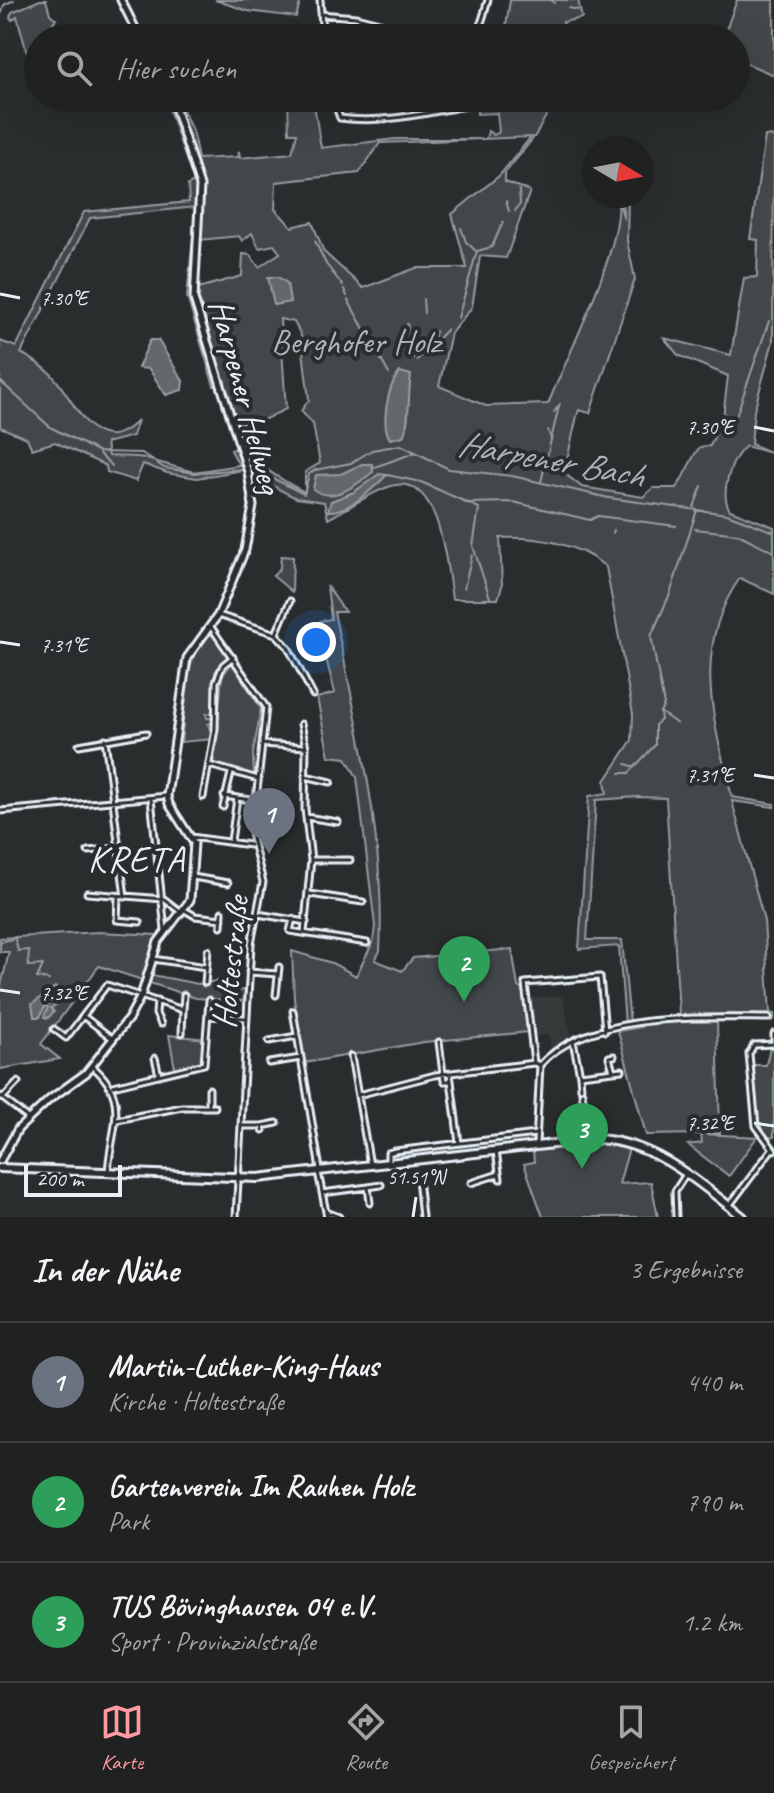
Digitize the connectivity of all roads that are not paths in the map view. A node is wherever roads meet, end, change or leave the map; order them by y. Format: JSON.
{"nodes":[{"id":1,"x":121,"y":0,"type":"edge"},
{"id":2,"x":320,"y":0,"type":"edge"},
{"id":3,"x":488,"y":0,"type":"edge"},
{"id":4,"x":320,"y":14,"type":"junction"},
{"id":5,"x":133,"y":24,"type":"edge"},
{"id":6,"x":321,"y":24,"type":"edge"},
{"id":7,"x":380,"y":24,"type":"edge"},
{"id":8,"x":479,"y":24,"type":"edge"},
{"id":9,"x":176,"y":112,"type":"edge"},
{"id":10,"x":336,"y":112,"type":"edge"},
{"id":11,"x":428,"y":112,"type":"edge"},
{"id":12,"x":290,"y":601,"type":"dead end"},
{"id":13,"x":218,"y":615,"type":"junction"},
{"id":14,"x":211,"y":627,"type":"junction"},
{"id":15,"x":276,"y":634,"type":"junction"},
{"id":16,"x":233,"y":657,"type":"junction"},
{"id":17,"x":313,"y":695,"type":"dead end"},
{"id":18,"x":301,"y":724,"type":"dead end"},
{"id":19,"x":146,"y":733,"type":"dead end"},
{"id":20,"x":105,"y":739,"type":"junction"},
{"id":21,"x":262,"y":744,"type":"junction"},
{"id":22,"x":79,"y":745,"type":"dead end"},
{"id":23,"x":306,"y":747,"type":"junction"},
{"id":24,"x":209,"y":765,"type":"junction"},
{"id":25,"x":231,"y":772,"type":"junction"},
{"id":26,"x":305,"y":776,"type":"junction"},
{"id":27,"x":258,"y":779,"type":"junction"},
{"id":28,"x":331,"y":782,"type":"dead end"},
{"id":29,"x":167,"y":796,"type":"junction"},
{"id":30,"x":224,"y":796,"type":"junction"},
{"id":31,"x":203,"y":797,"type":"dead end"},
{"id":32,"x":151,"y":798,"type":"junction"},
{"id":33,"x":237,"y":798,"type":"junction"},
{"id":34,"x":251,"y":800,"type":"dead end"},
{"id":35,"x":114,"y":802,"type":"junction"},
{"id":36,"x":223,"y":807,"type":"dead end"},
{"id":37,"x":0,"y":811,"type":"edge"},
{"id":38,"x":306,"y":817,"type":"junction"},
{"id":39,"x":338,"y":822,"type":"dead end"},
{"id":40,"x":191,"y":837,"type":"junction"},
{"id":41,"x":231,"y":841,"type":"junction"},
{"id":42,"x":252,"y":844,"type":"junction"},
{"id":43,"x":119,"y":848,"type":"junction"},
{"id":44,"x":88,"y":851,"type":"dead end"},
{"id":45,"x":311,"y":860,"type":"junction"},
{"id":46,"x":350,"y":860,"type":"dead end"},
{"id":47,"x":193,"y":877,"type":"junction"},
{"id":48,"x":228,"y":883,"type":"dead end"},
{"id":49,"x":87,"y":893,"type":"dead end"},
{"id":50,"x":310,"y":894,"type":"junction"},
{"id":51,"x":118,"y":897,"type":"junction"},
{"id":52,"x":125,"y":897,"type":"junction"},
{"id":53,"x":164,"y":899,"type":"junction"},
{"id":54,"x":363,"y":902,"type":"dead end"},
{"id":55,"x":182,"y":911,"type":"junction"},
{"id":56,"x":222,"y":912,"type":"dead end"},
{"id":57,"x":257,"y":913,"type":"junction"},
{"id":58,"x":222,"y":919,"type":"junction"},
{"id":59,"x":293,"y":919,"type":"junction"},
{"id":60,"x":140,"y":922,"type":"dead end"},
{"id":61,"x":306,"y":922,"type":"junction"},
{"id":62,"x":221,"y":926,"type":"dead end"},
{"id":63,"x":165,"y":930,"type":"junction"},
{"id":64,"x":304,"y":933,"type":"junction"},
{"id":65,"x":367,"y":943,"type":"dead end"},
{"id":66,"x":208,"y":950,"type":"dead end"},
{"id":67,"x":153,"y":959,"type":"junction"},
{"id":68,"x":206,"y":967,"type":"junction"},
{"id":69,"x":279,"y":967,"type":"dead end"},
{"id":70,"x":249,"y":972,"type":"junction"},
{"id":71,"x":278,"y":974,"type":"junction"},
{"id":72,"x":601,"y":979,"type":"junction"},
{"id":73,"x":610,"y":979,"type":"dead end"},
{"id":74,"x":205,"y":983,"type":"dead end"},
{"id":75,"x":184,"y":995,"type":"dead end"},
{"id":76,"x":276,"y":995,"type":"dead end"},
{"id":77,"x":141,"y":996,"type":"junction"},
{"id":78,"x":209,"y":1000,"type":"dead end"},
{"id":79,"x":157,"y":1001,"type":"junction"},
{"id":80,"x":183,"y":1010,"type":"junction"},
{"id":81,"x":293,"y":1011,"type":"dead end"},
{"id":82,"x":83,"y":1016,"type":"junction"},
{"id":83,"x":208,"y":1016,"type":"junction"},
{"id":84,"x":246,"y":1018,"type":"junction"},
{"id":85,"x":769,"y":1018,"type":"dead end"},
{"id":86,"x":161,"y":1024,"type":"dead end"},
{"id":87,"x":54,"y":1029,"type":"dead end"},
{"id":88,"x":605,"y":1031,"type":"junction"},
{"id":89,"x":182,"y":1033,"type":"dead end"},
{"id":90,"x":774,"y":1034,"type":"edge"},
{"id":91,"x":298,"y":1036,"type":"junction"},
{"id":92,"x":66,"y":1038,"type":"junction"},
{"id":93,"x":113,"y":1039,"type":"junction"},
{"id":94,"x":269,"y":1041,"type":"dead end"},
{"id":95,"x":573,"y":1041,"type":"junction"},
{"id":96,"x":439,"y":1042,"type":"dead end"},
{"id":97,"x":71,"y":1043,"type":"dead end"},
{"id":98,"x":774,"y":1044,"type":"edge"},
{"id":99,"x":351,"y":1056,"type":"dead end"},
{"id":100,"x":614,"y":1056,"type":"dead end"},
{"id":101,"x":155,"y":1058,"type":"dead end"},
{"id":102,"x":301,"y":1058,"type":"junction"},
{"id":103,"x":269,"y":1063,"type":"dead end"},
{"id":104,"x":534,"y":1063,"type":"junction"},
{"id":105,"x":540,"y":1065,"type":"junction"},
{"id":106,"x":92,"y":1066,"type":"junction"},
{"id":107,"x":622,"y":1070,"type":"dead end"},
{"id":108,"x":613,"y":1071,"type":"junction"},
{"id":109,"x":450,"y":1073,"type":"junction"},
{"id":110,"x":443,"y":1074,"type":"junction"},
{"id":111,"x":159,"y":1075,"type":"junction"},
{"id":112,"x":580,"y":1075,"type":"junction"},
{"id":113,"x":451,"y":1081,"type":"junction"},
{"id":114,"x":18,"y":1082,"type":"dead end"},
{"id":115,"x":113,"y":1086,"type":"junction"},
{"id":116,"x":209,"y":1089,"type":"dead end"},
{"id":117,"x":358,"y":1095,"type":"junction"},
{"id":118,"x":1,"y":1097,"type":"edge"},
{"id":119,"x":209,"y":1107,"type":"junction"},
{"id":120,"x":215,"y":1107,"type":"dead end"},
{"id":121,"x":29,"y":1119,"type":"junction"},
{"id":122,"x":116,"y":1120,"type":"junction"},
{"id":123,"x":277,"y":1123,"type":"dead end"},
{"id":124,"x":241,"y":1126,"type":"junction"},
{"id":125,"x":536,"y":1134,"type":"junction"},
{"id":126,"x":591,"y":1139,"type":"junction"},
{"id":127,"x":459,"y":1143,"type":"junction"},
{"id":128,"x":536,"y":1144,"type":"junction"},
{"id":129,"x":496,"y":1149,"type":"junction"},
{"id":130,"x":773,"y":1150,"type":"edge"},
{"id":131,"x":0,"y":1161,"type":"edge"},
{"id":132,"x":388,"y":1163,"type":"junction"},
{"id":133,"x":370,"y":1165,"type":"junction"},
{"id":134,"x":0,"y":1168,"type":"edge"},
{"id":135,"x":319,"y":1172,"type":"junction"},
{"id":136,"x":108,"y":1173,"type":"junction"},
{"id":137,"x":686,"y":1174,"type":"junction"},
{"id":138,"x":240,"y":1178,"type":"junction"},
{"id":139,"x":418,"y":1178,"type":"dead end"},
{"id":140,"x":471,"y":1183,"type":"dead end"},
{"id":141,"x":381,"y":1185,"type":"dead end"},
{"id":142,"x":368,"y":1187,"type":"junction"},
{"id":143,"x":322,"y":1193,"type":"junction"},
{"id":144,"x":370,"y":1203,"type":"dead end"},
{"id":145,"x":729,"y":1206,"type":"junction"},
{"id":146,"x":327,"y":1214,"type":"edge"},
{"id":147,"x":236,"y":1217,"type":"edge"},
{"id":148,"x":339,"y":1217,"type":"edge"},
{"id":149,"x":422,"y":1217,"type":"edge"},
{"id":150,"x":676,"y":1217,"type":"edge"},
{"id":151,"x":743,"y":1217,"type":"edge"}],
"edges":[{"from":1,"to":5,"type":"street"},
{"from":2,"to":4,"type":"street"},
{"from":3,"to":8,"type":"street"},
{"from":4,"to":6,"type":"street"},
{"from":4,"to":7,"type":"street"},
{"from":9,"to":13,"type":"street","name":"Harpener Hellweg"},
{"from":10,"to":11,"type":"street"},
{"from":12,"to":15,"type":"street"},
{"from":13,"to":14,"type":"street","name":"Harpener Hellweg"},
{"from":13,"to":15,"type":"street"},
{"from":14,"to":16,"type":"street","name":"Holtestraße"},
{"from":14,"to":29,"type":"street","name":"Harpener Hellweg"},
{"from":15,"to":17,"type":"street"},
{"from":16,"to":21,"type":"street","name":"Holtestraße"},
{"from":16,"to":24,"type":"street"},
{"from":18,"to":23,"type":"street"},
{"from":19,"to":20,"type":"street"},
{"from":20,"to":22,"type":"street"},
{"from":20,"to":35,"type":"street"},
{"from":21,"to":23,"type":"street"},
{"from":21,"to":27,"type":"street","name":"Holtestraße"},
{"from":23,"to":26,"type":"street"},
{"from":24,"to":25,"type":"street"},
{"from":24,"to":31,"type":"street"},
{"from":25,"to":27,"type":"street"},
{"from":25,"to":30,"type":"street"},
{"from":26,"to":28,"type":"street"},
{"from":26,"to":38,"type":"street"},
{"from":27,"to":42,"type":"street","name":"Holtestraße"},
{"from":29,"to":32,"type":"street"},
{"from":29,"to":40,"type":"street"},
{"from":30,"to":33,"type":"street"},
{"from":30,"to":36,"type":"street"},
{"from":32,"to":35,"type":"street"},
{"from":32,"to":53,"type":"street"},
{"from":33,"to":34,"type":"street"},
{"from":33,"to":41,"type":"street"},
{"from":35,"to":37,"type":"street"},
{"from":35,"to":43,"type":"street"},
{"from":38,"to":39,"type":"street"},
{"from":38,"to":45,"type":"street"},
{"from":40,"to":41,"type":"street"},
{"from":40,"to":47,"type":"street"},
{"from":41,"to":42,"type":"street"},
{"from":42,"to":57,"type":"street","name":"Holtestraße"},
{"from":43,"to":44,"type":"street"},
{"from":43,"to":52,"type":"street"},
{"from":45,"to":46,"type":"street"},
{"from":45,"to":50,"type":"street"},
{"from":47,"to":48,"type":"street"},
{"from":47,"to":55,"type":"street"},
{"from":49,"to":51,"type":"street"},
{"from":50,"to":54,"type":"street"},
{"from":50,"to":61,"type":"street"},
{"from":51,"to":52,"type":"street"},
{"from":51,"to":60,"type":"street"},
{"from":52,"to":53,"type":"street"},
{"from":53,"to":55,"type":"street"},
{"from":53,"to":63,"type":"street"},
{"from":55,"to":58,"type":"street"},
{"from":55,"to":63,"type":"street"},
{"from":56,"to":58,"type":"street"},
{"from":57,"to":59,"type":"street"},
{"from":57,"to":70,"type":"street","name":"Holtestraße"},
{"from":58,"to":62,"type":"street"},
{"from":59,"to":61,"type":"street"},
{"from":59,"to":64,"type":"street"},
{"from":61,"to":64,"type":"street"},
{"from":63,"to":67,"type":"street"},
{"from":64,"to":65,"type":"street"},
{"from":66,"to":68,"type":"street"},
{"from":67,"to":68,"type":"street"},
{"from":67,"to":77,"type":"street"},
{"from":68,"to":74,"type":"street"},
{"from":69,"to":71,"type":"street"},
{"from":70,"to":71,"type":"street"},
{"from":70,"to":84,"type":"street","name":"Holtestraße"},
{"from":71,"to":76,"type":"street"},
{"from":72,"to":73,"type":"street"},
{"from":72,"to":88,"type":"street"},
{"from":72,"to":104,"type":"street"},
{"from":75,"to":80,"type":"street"},
{"from":77,"to":79,"type":"street"},
{"from":77,"to":82,"type":"street"},
{"from":77,"to":93,"type":"street"},
{"from":78,"to":83,"type":"street"},
{"from":79,"to":80,"type":"street"},
{"from":79,"to":86,"type":"street"},
{"from":80,"to":89,"type":"street"},
{"from":81,"to":91,"type":"street"},
{"from":82,"to":92,"type":"street"},
{"from":82,"to":93,"type":"street"},
{"from":83,"to":84,"type":"street"},
{"from":83,"to":111,"type":"street"},
{"from":84,"to":124,"type":"street","name":"Holtestraße"},
{"from":85,"to":88,"type":"street"},
{"from":87,"to":92,"type":"street"},
{"from":88,"to":95,"type":"street"},
{"from":90,"to":98,"type":"street"},
{"from":91,"to":94,"type":"street"},
{"from":91,"to":102,"type":"street"},
{"from":92,"to":97,"type":"street"},
{"from":93,"to":106,"type":"street"},
{"from":95,"to":105,"type":"street"},
{"from":95,"to":112,"type":"street"},
{"from":96,"to":110,"type":"street"},
{"from":98,"to":130,"type":"street"},
{"from":99,"to":117,"type":"street"},
{"from":100,"to":108,"type":"street"},
{"from":101,"to":111,"type":"street"},
{"from":102,"to":103,"type":"street"},
{"from":102,"to":135,"type":"street"},
{"from":104,"to":105,"type":"street"},
{"from":104,"to":109,"type":"street"},
{"from":105,"to":125,"type":"street"},
{"from":106,"to":115,"type":"street"},
{"from":106,"to":121,"type":"street"},
{"from":107,"to":108,"type":"street"},
{"from":108,"to":112,"type":"street"},
{"from":109,"to":110,"type":"street"},
{"from":109,"to":113,"type":"street"},
{"from":110,"to":113,"type":"street"},
{"from":110,"to":117,"type":"street"},
{"from":111,"to":115,"type":"street"},
{"from":112,"to":126,"type":"street"},
{"from":113,"to":127,"type":"street"},
{"from":114,"to":118,"type":"street"},
{"from":115,"to":122,"type":"street"},
{"from":116,"to":119,"type":"street"},
{"from":117,"to":133,"type":"street"},
{"from":118,"to":121,"type":"street"},
{"from":119,"to":120,"type":"street"},
{"from":119,"to":122,"type":"street"},
{"from":121,"to":131,"type":"street"},
{"from":122,"to":136,"type":"street"},
{"from":123,"to":124,"type":"street"},
{"from":124,"to":138,"type":"street","name":"Holtestraße"},
{"from":125,"to":127,"type":"street"},
{"from":125,"to":128,"type":"street"},
{"from":126,"to":128,"type":"main road"},
{"from":126,"to":137,"type":"main road"},
{"from":127,"to":132,"type":"street"},
{"from":128,"to":129,"type":"main road"},
{"from":129,"to":132,"type":"main road"},
{"from":129,"to":140,"type":"street"},
{"from":130,"to":145,"type":"street"},
{"from":132,"to":133,"type":"main road"},
{"from":133,"to":135,"type":"main road"},
{"from":134,"to":136,"type":"main road"},
{"from":135,"to":138,"type":"main road"},
{"from":135,"to":143,"type":"street"},
{"from":136,"to":138,"type":"main road"},
{"from":137,"to":145,"type":"main road"},
{"from":137,"to":150,"type":"street"},
{"from":138,"to":147,"type":"street","name":"Holtestraße"},
{"from":139,"to":149,"type":"street"},
{"from":141,"to":142,"type":"street"},
{"from":142,"to":143,"type":"street"},
{"from":142,"to":144,"type":"street"},
{"from":143,"to":146,"type":"street"},
{"from":145,"to":151,"type":"main road"},
{"from":146,"to":148,"type":"street"}]}
